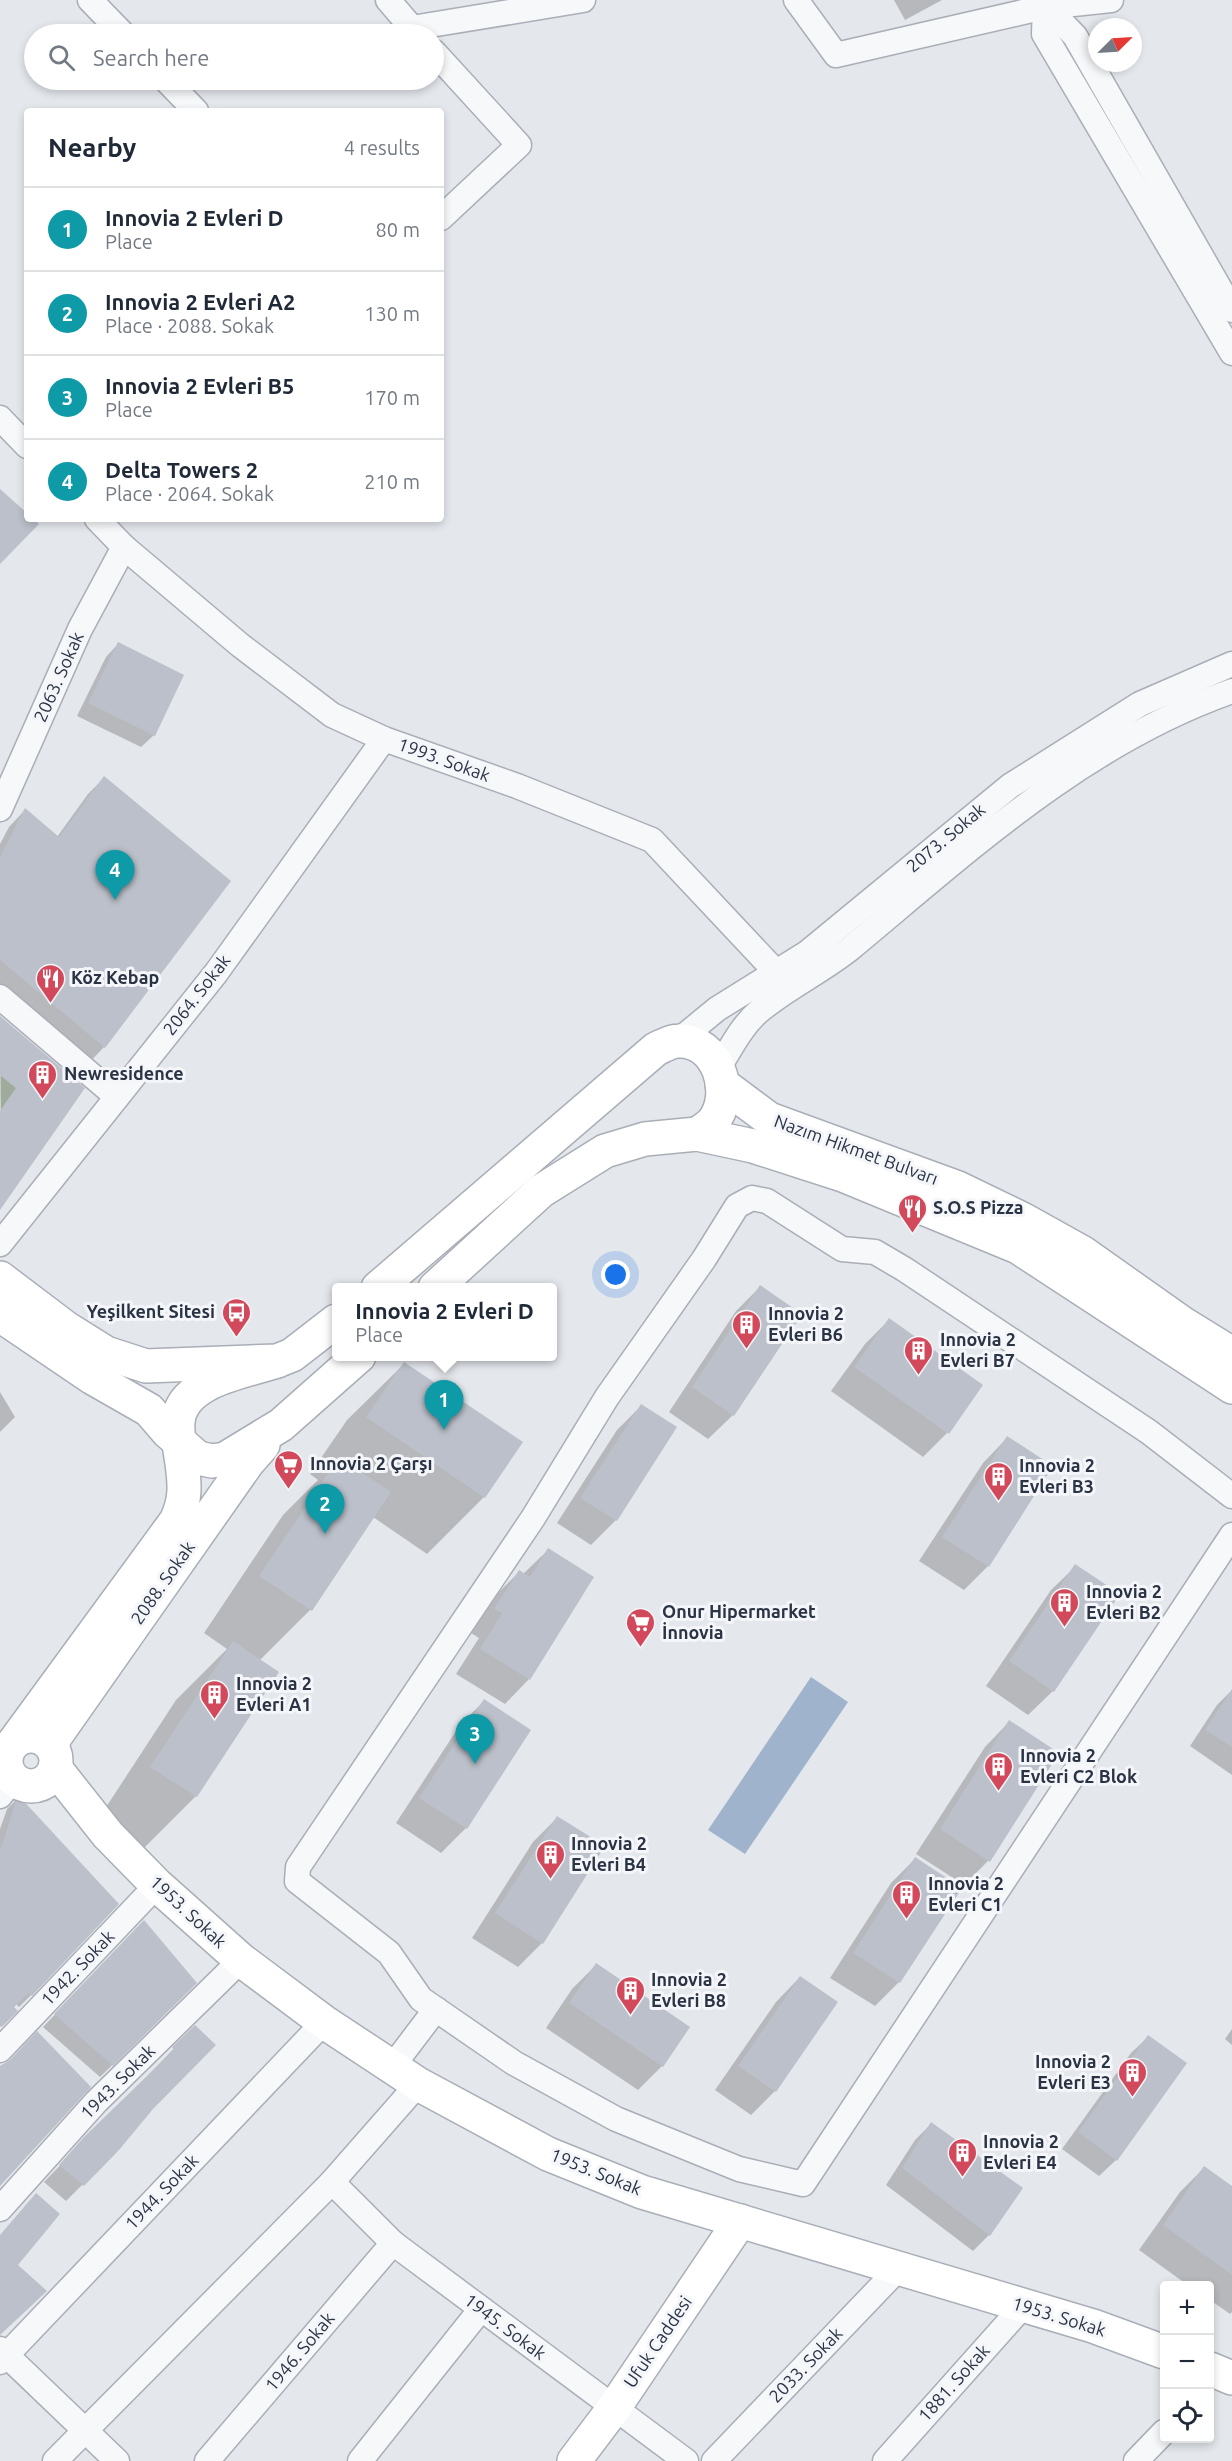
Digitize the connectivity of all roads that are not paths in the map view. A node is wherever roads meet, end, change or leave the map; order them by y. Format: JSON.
{"nodes":[{"id":1,"x":90,"y":0,"type":"edge"},
{"id":2,"x":388,"y":0,"type":"edge"},
{"id":3,"x":583,"y":0,"type":"edge"},
{"id":4,"x":796,"y":0,"type":"edge"},
{"id":5,"x":1111,"y":0,"type":"edge"},
{"id":6,"x":1042,"y":4,"type":"edge"},
{"id":7,"x":113,"y":24,"type":"edge"},
{"id":8,"x":408,"y":24,"type":"edge"},
{"id":9,"x":444,"y":26,"type":"edge"},
{"id":10,"x":444,"y":63,"type":"edge"},
{"id":11,"x":176,"y":90,"type":"edge"},
{"id":12,"x":193,"y":108,"type":"edge"},
{"id":13,"x":444,"y":215,"type":"edge"},
{"id":14,"x":1232,"y":310,"type":"edge"},
{"id":15,"x":1232,"y":353,"type":"edge"},
{"id":16,"x":0,"y":418,"type":"edge"},
{"id":17,"x":24,"y":443,"type":"edge"},
{"id":18,"x":100,"y":522,"type":"edge"},
{"id":19,"x":124,"y":548,"type":"junction"},
{"id":20,"x":1232,"y":664,"type":"edge"},
{"id":21,"x":1232,"y":691,"type":"edge"},
{"id":22,"x":384,"y":739,"type":"junction"},
{"id":23,"x":0,"y":809,"type":"edge"},
{"id":24,"x":784,"y":981,"type":"junction"},
{"id":25,"x":0,"y":997,"type":"edge"},
{"id":26,"x":678,"y":1041,"type":"junction"},
{"id":27,"x":721,"y":1076,"type":"junction"},
{"id":28,"x":117,"y":1097,"type":"junction"},
{"id":29,"x":698,"y":1134,"type":"junction"},
{"id":30,"x":0,"y":1244,"type":"edge"},
{"id":31,"x":0,"y":1278,"type":"edge"},
{"id":32,"x":383,"y":1283,"type":"edge"},
{"id":33,"x":439,"y":1283,"type":"edge"},
{"id":34,"x":0,"y":1315,"type":"edge"},
{"id":35,"x":332,"y":1324,"type":"edge"},
{"id":36,"x":1232,"y":1354,"type":"edge"},
{"id":37,"x":277,"y":1361,"type":"junction"},
{"id":38,"x":353,"y":1361,"type":"edge"},
{"id":39,"x":1232,"y":1387,"type":"edge"},
{"id":40,"x":281,"y":1425,"type":"junction"},
{"id":41,"x":179,"y":1441,"type":"junction"},
{"id":42,"x":1232,"y":1496,"type":"edge"},
{"id":43,"x":1232,"y":1535,"type":"edge"},
{"id":44,"x":31,"y":1774,"type":"edge"},
{"id":45,"x":157,"y":1885,"type":"junction"},
{"id":46,"x":241,"y":1960,"type":"junction"},
{"id":47,"x":436,"y":2009,"type":"junction"},
{"id":48,"x":324,"y":2022,"type":"junction"},
{"id":49,"x":3,"y":2040,"type":"edge"},
{"id":50,"x":405,"y":2076,"type":"junction"},
{"id":51,"x":332,"y":2182,"type":"junction"},
{"id":52,"x":0,"y":2209,"type":"edge"},
{"id":53,"x":740,"y":2221,"type":"junction"},
{"id":54,"x":393,"y":2243,"type":"junction"},
{"id":55,"x":899,"y":2268,"type":"junction"},
{"id":56,"x":1024,"y":2305,"type":"junction"},
{"id":57,"x":481,"y":2309,"type":"junction"},
{"id":58,"x":1160,"y":2351,"type":"edge"},
{"id":59,"x":2,"y":2355,"type":"edge"},
{"id":60,"x":614,"y":2408,"type":"junction"},
{"id":61,"x":84,"y":2431,"type":"junction"},
{"id":62,"x":1160,"y":2436,"type":"edge"},
{"id":63,"x":55,"y":2461,"type":"edge"},
{"id":64,"x":117,"y":2461,"type":"edge"},
{"id":65,"x":207,"y":2461,"type":"edge"},
{"id":66,"x":360,"y":2461,"type":"edge"},
{"id":67,"x":574,"y":2461,"type":"edge"},
{"id":68,"x":686,"y":2461,"type":"edge"},
{"id":69,"x":714,"y":2461,"type":"edge"},
{"id":70,"x":885,"y":2461,"type":"edge"},
{"id":71,"x":1136,"y":2461,"type":"edge"}],
"edges":[{"from":1,"to":7,"type":"street"},
{"from":2,"to":8,"type":"street"},
{"from":3,"to":9,"type":"street"},
{"from":4,"to":6,"type":"street"},
{"from":5,"to":6,"type":"street"},
{"from":6,"to":14,"type":"street"},
{"from":6,"to":15,"type":"street"},
{"from":10,"to":13,"type":"street"},
{"from":11,"to":12,"type":"street"},
{"from":16,"to":17,"type":"street"},
{"from":18,"to":19,"type":"street","name":"1993. Sokak"},
{"from":19,"to":22,"type":"street","name":"1993. Sokak"},
{"from":19,"to":23,"type":"street","name":"2063. Sokak"},
{"from":20,"to":24,"type":"street","name":"2073. Sokak"},
{"from":21,"to":24,"type":"street","name":"2073. Sokak"},
{"from":22,"to":24,"type":"street","name":"1993. Sokak"},
{"from":22,"to":28,"type":"street","name":"2064. Sokak"},
{"from":24,"to":26,"type":"street","name":"2073. Sokak"},
{"from":24,"to":27,"type":"street","name":"2073. Sokak"},
{"from":25,"to":28,"type":"street"},
{"from":26,"to":27,"type":"main road","name":"Nazım Hikmet Bulvarı"},
{"from":26,"to":32,"type":"main road"},
{"from":27,"to":29,"type":"main road"},
{"from":27,"to":36,"type":"main road","name":"Nazım Hikmet Bulvarı"},
{"from":28,"to":30,"type":"street","name":"2064. Sokak"},
{"from":29,"to":33,"type":"main road","name":"Nazım Hikmet Bulvarı"},
{"from":29,"to":39,"type":"main road","name":"Nazım Hikmet Bulvarı"},
{"from":31,"to":37,"type":"main road"},
{"from":34,"to":41,"type":"main road"},
{"from":35,"to":37,"type":"main road"},
{"from":37,"to":41,"type":"main road"},
{"from":38,"to":40,"type":"main road"},
{"from":40,"to":41,"type":"main road"},
{"from":40,"to":44,"type":"main road","name":"2088. Sokak"},
{"from":41,"to":44,"type":"main road"},
{"from":42,"to":47,"type":"street"},
{"from":43,"to":47,"type":"street"},
{"from":44,"to":45,"type":"main road","name":"1953. Sokak"},
{"from":45,"to":46,"type":"main road","name":"1953. Sokak"},
{"from":45,"to":49,"type":"street","name":"1942. Sokak"},
{"from":46,"to":48,"type":"main road","name":"1953. Sokak"},
{"from":46,"to":52,"type":"street","name":"1943. Sokak"},
{"from":47,"to":50,"type":"street"},
{"from":48,"to":50,"type":"main road","name":"1953. Sokak"},
{"from":48,"to":59,"type":"street","name":"1944. Sokak"},
{"from":50,"to":51,"type":"street"},
{"from":50,"to":53,"type":"main road","name":"1953. Sokak"},
{"from":51,"to":54,"type":"street","name":"1945. Sokak"},
{"from":51,"to":61,"type":"street"},
{"from":53,"to":55,"type":"main road","name":"1953. Sokak"},
{"from":53,"to":60,"type":"main road","name":"Ufuk Caddesi"},
{"from":54,"to":57,"type":"street","name":"1945. Sokak"},
{"from":54,"to":65,"type":"street","name":"1946. Sokak"},
{"from":55,"to":56,"type":"main road","name":"1953. Sokak"},
{"from":55,"to":69,"type":"street","name":"2033. Sokak"},
{"from":56,"to":58,"type":"main road","name":"1953. Sokak"},
{"from":56,"to":70,"type":"street","name":"1881. Sokak"},
{"from":57,"to":60,"type":"street","name":"1945. Sokak"},
{"from":57,"to":66,"type":"street"},
{"from":59,"to":61,"type":"street"},
{"from":60,"to":67,"type":"main road","name":"Ufuk Caddesi"},
{"from":60,"to":68,"type":"street","name":"1945. Sokak"},
{"from":61,"to":63,"type":"street"},
{"from":61,"to":64,"type":"street"},
{"from":62,"to":71,"type":"street"}]}
